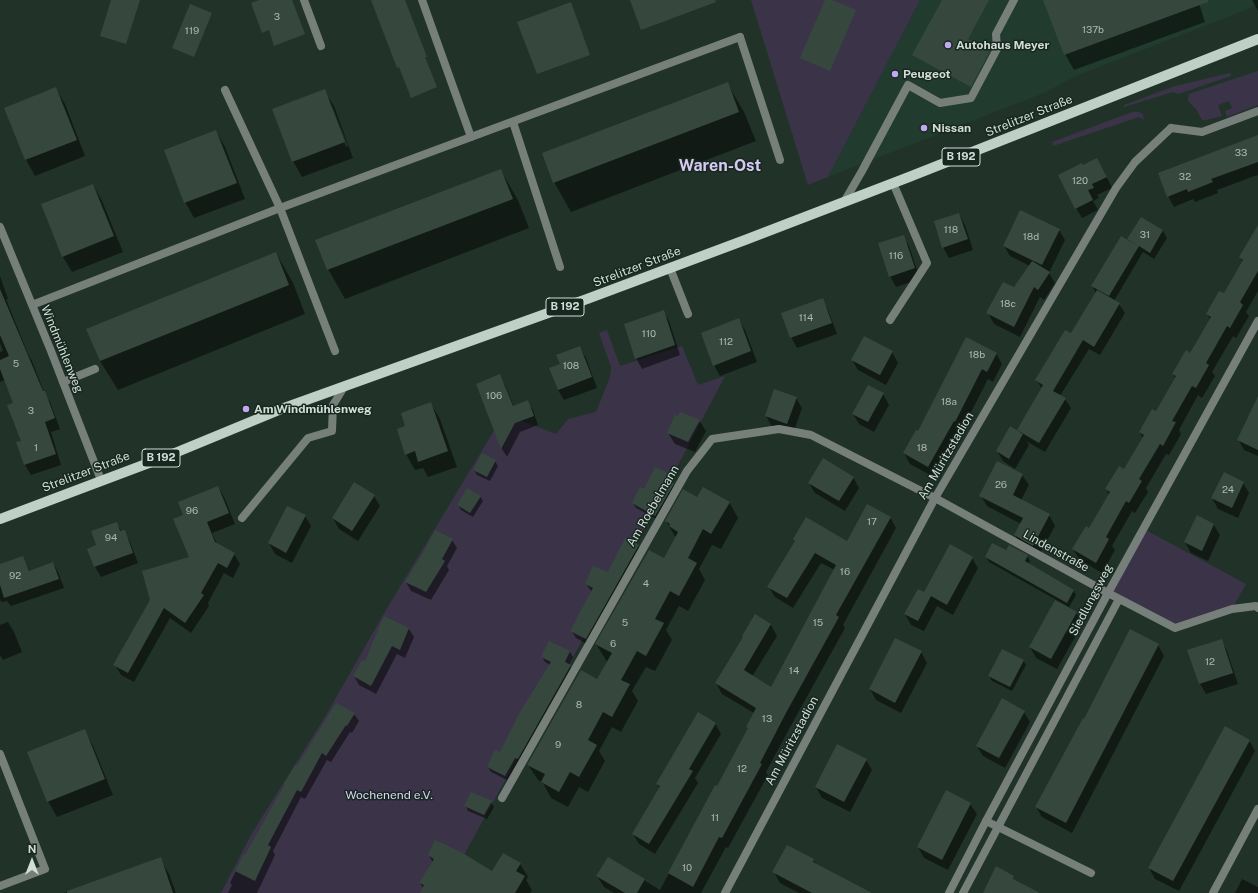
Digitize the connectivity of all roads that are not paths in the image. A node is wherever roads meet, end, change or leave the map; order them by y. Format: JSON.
{"nodes":[{"id":1,"x":304,"y":0,"type":"edge"},
{"id":2,"x":422,"y":0,"type":"edge"},
{"id":3,"x":1014,"y":0,"type":"edge"},
{"id":4,"x":1258,"y":39,"type":"edge"},
{"id":5,"x":321,"y":46,"type":"dead end"},
{"id":6,"x":225,"y":90,"type":"dead end"},
{"id":7,"x":1258,"y":111,"type":"edge"},
{"id":8,"x":513,"y":122,"type":"junction"},
{"id":9,"x":472,"y":137,"type":"junction"},
{"id":10,"x":780,"y":160,"type":"dead end"},
{"id":11,"x":893,"y":183,"type":"junction"},
{"id":12,"x":844,"y":202,"type":"junction"},
{"id":13,"x":280,"y":208,"type":"junction"},
{"id":14,"x":0,"y":227,"type":"edge"},
{"id":15,"x":560,"y":267,"type":"dead end"},
{"id":16,"x":670,"y":268,"type":"junction"},
{"id":17,"x":32,"y":305,"type":"junction"},
{"id":18,"x":688,"y":314,"type":"dead end"},
{"id":19,"x":890,"y":320,"type":"dead end"},
{"id":20,"x":1258,"y":321,"type":"edge"},
{"id":21,"x":335,"y":351,"type":"dead end"},
{"id":22,"x":95,"y":369,"type":"dead end"},
{"id":23,"x":63,"y":382,"type":"junction"},
{"id":24,"x":344,"y":387,"type":"junction"},
{"id":25,"x":101,"y":480,"type":"junction"},
{"id":26,"x":935,"y":498,"type":"junction"},
{"id":27,"x":242,"y":518,"type":"dead end"},
{"id":28,"x":0,"y":519,"type":"edge"},
{"id":29,"x":1108,"y":593,"type":"junction"},
{"id":30,"x":1119,"y":598,"type":"junction"},
{"id":31,"x":1258,"y":608,"type":"edge"},
{"id":32,"x":0,"y":754,"type":"edge"},
{"id":33,"x":502,"y":798,"type":"dead end"},
{"id":34,"x":1258,"y":809,"type":"edge"},
{"id":35,"x":986,"y":821,"type":"junction"},
{"id":36,"x":998,"y":826,"type":"junction"},
{"id":37,"x":1091,"y":873,"type":"dead end"},
{"id":38,"x":0,"y":886,"type":"edge"},
{"id":39,"x":725,"y":893,"type":"edge"},
{"id":40,"x":949,"y":893,"type":"edge"},
{"id":41,"x":963,"y":893,"type":"edge"},
{"id":42,"x":1213,"y":893,"type":"edge"}],
"edges":[{"from":1,"to":5,"type":"street"},
{"from":2,"to":9,"type":"street"},
{"from":3,"to":12,"type":"street"},
{"from":4,"to":11,"type":"main road","name":"Strelitzer Straße","number":"B 192"},
{"from":6,"to":13,"type":"street"},
{"from":7,"to":26,"type":"street","name":"Am Müritzstadion"},
{"from":8,"to":9,"type":"street"},
{"from":8,"to":10,"type":"street"},
{"from":8,"to":15,"type":"street"},
{"from":9,"to":13,"type":"street"},
{"from":11,"to":12,"type":"main road","name":"Strelitzer Straße","number":"B 192"},
{"from":11,"to":19,"type":"street"},
{"from":12,"to":16,"type":"main road","name":"Strelitzer Straße","number":"B 192"},
{"from":13,"to":17,"type":"street"},
{"from":13,"to":21,"type":"street"},
{"from":14,"to":17,"type":"street","name":"Windmühlenweg"},
{"from":16,"to":18,"type":"street"},
{"from":16,"to":24,"type":"main road","name":"Strelitzer Straße","number":"B 192"},
{"from":17,"to":23,"type":"street","name":"Windmühlenweg"},
{"from":20,"to":29,"type":"street","name":"Siedlungsweg"},
{"from":22,"to":23,"type":"street"},
{"from":23,"to":25,"type":"street","name":"Windmühlenweg"},
{"from":24,"to":25,"type":"main road","name":"Strelitzer Straße","number":"B 192"},
{"from":24,"to":27,"type":"street"},
{"from":25,"to":28,"type":"main road","name":"Strelitzer Straße","number":"B 192"},
{"from":26,"to":29,"type":"street","name":"Lindenstraße"},
{"from":26,"to":33,"type":"street","name":"Am Roebelmann"},
{"from":26,"to":39,"type":"street","name":"Am Müritzstadion"},
{"from":29,"to":30,"type":"street","name":"Lindenstraße"},
{"from":29,"to":35,"type":"street","name":"Siedlungsweg"},
{"from":30,"to":31,"type":"street","name":"Lindenstraße"},
{"from":30,"to":36,"type":"street","name":"Siedlungsweg"},
{"from":32,"to":38,"type":"street"},
{"from":34,"to":42,"type":"street"},
{"from":35,"to":36,"type":"street"},
{"from":35,"to":40,"type":"street","name":"Siedlungsweg"},
{"from":36,"to":37,"type":"street"},
{"from":36,"to":41,"type":"street","name":"Siedlungsweg"}]}
